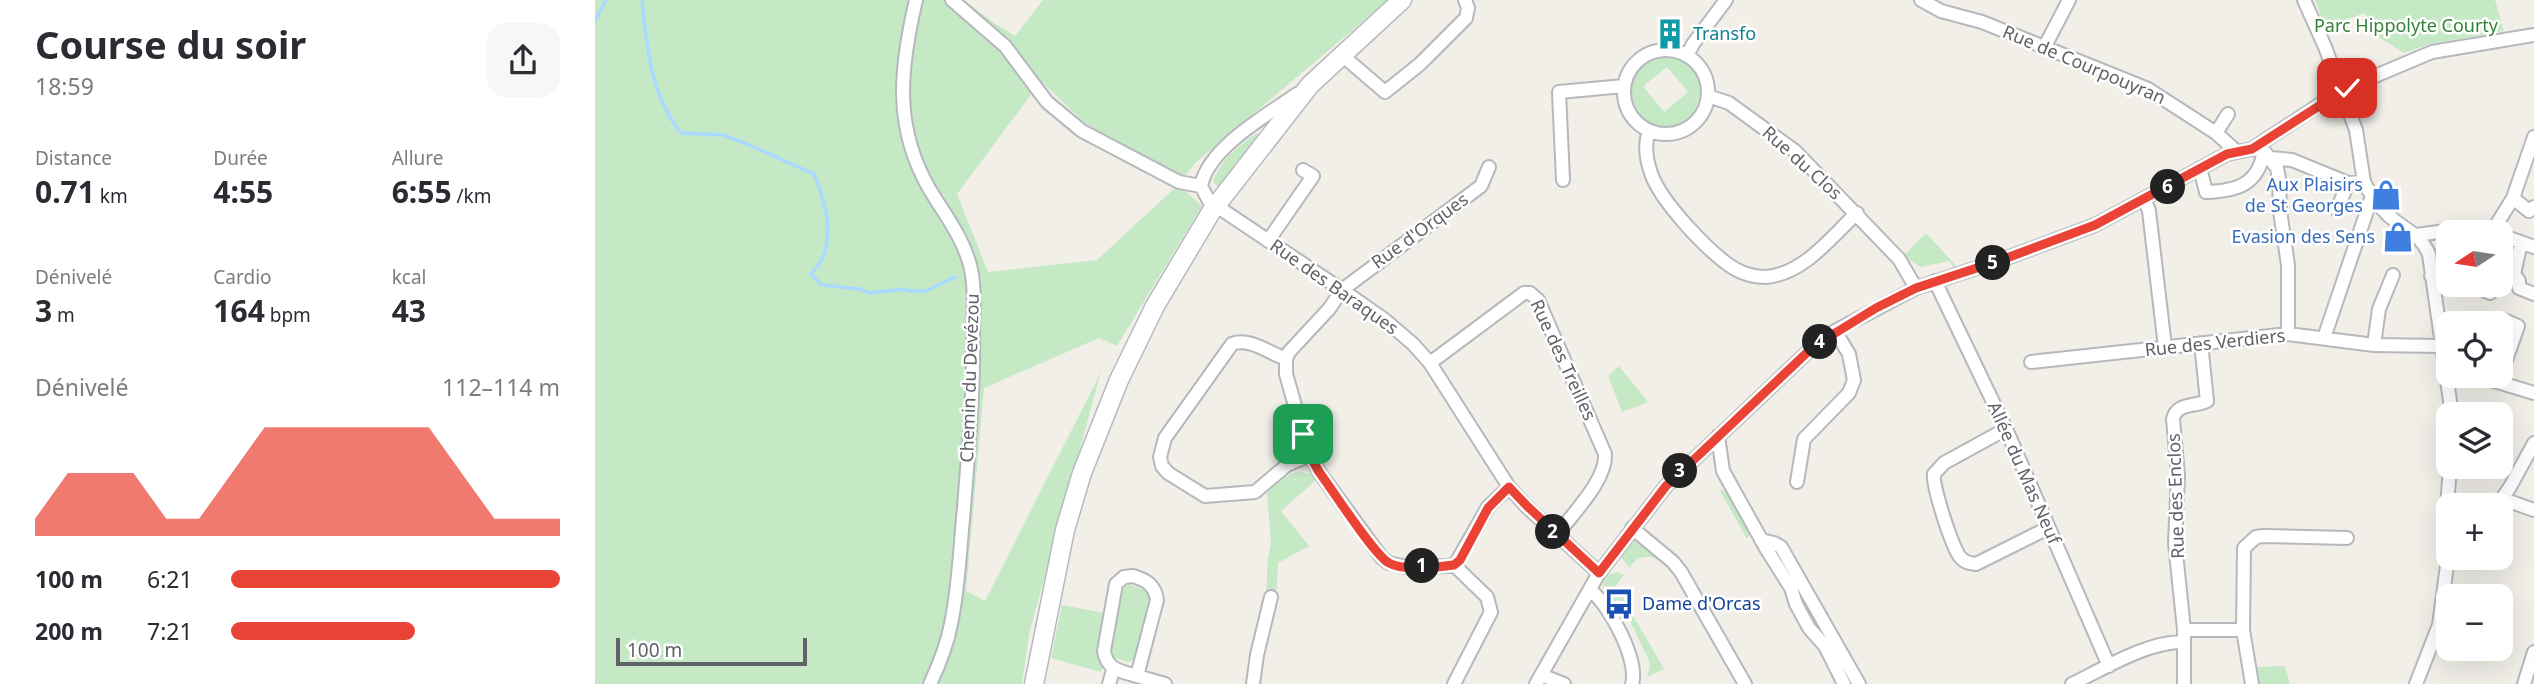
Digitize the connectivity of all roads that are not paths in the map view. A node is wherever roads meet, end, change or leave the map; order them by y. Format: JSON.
{"nodes":[{"id":1,"x":916,"y":0,"type":"edge"},
{"id":2,"x":952,"y":0,"type":"edge"},
{"id":3,"x":1402,"y":0,"type":"edge"},
{"id":4,"x":1465,"y":0,"type":"edge"},
{"id":5,"x":1726,"y":0,"type":"edge"},
{"id":6,"x":1921,"y":0,"type":"edge"},
{"id":7,"x":2069,"y":0,"type":"edge"},
{"id":8,"x":2304,"y":0,"type":"edge"},
{"id":9,"x":2534,"y":35,"type":"edge"},
{"id":10,"x":2044,"y":48,"type":"junction"},
{"id":11,"x":1343,"y":56,"type":"junction"},
{"id":12,"x":1688,"y":56,"type":"junction"},
{"id":13,"x":1310,"y":85,"type":"junction"},
{"id":14,"x":1624,"y":86,"type":"junction"},
{"id":15,"x":2342,"y":90,"type":"junction"},
{"id":16,"x":1708,"y":96,"type":"junction"},
{"id":17,"x":2228,"y":114,"type":"dead end"},
{"id":18,"x":1649,"y":131,"type":"junction"},
{"id":19,"x":2216,"y":133,"type":"junction"},
{"id":20,"x":2534,"y":137,"type":"edge"},
{"id":21,"x":2236,"y":151,"type":"junction"},
{"id":22,"x":2262,"y":152,"type":"junction"},
{"id":23,"x":1489,"y":167,"type":"dead end"},
{"id":24,"x":2200,"y":168,"type":"junction"},
{"id":25,"x":1313,"y":176,"type":"dead end"},
{"id":26,"x":1563,"y":180,"type":"dead end"},
{"id":27,"x":2364,"y":182,"type":"junction"},
{"id":28,"x":2348,"y":183,"type":"junction"},
{"id":29,"x":1201,"y":186,"type":"junction"},
{"id":30,"x":2372,"y":196,"type":"junction"},
{"id":31,"x":2513,"y":198,"type":"junction"},
{"id":32,"x":2145,"y":200,"type":"junction"},
{"id":33,"x":1216,"y":205,"type":"junction"},
{"id":34,"x":2534,"y":207,"type":"edge"},
{"id":35,"x":2337,"y":210,"type":"dead end"},
{"id":36,"x":1857,"y":213,"type":"junction"},
{"id":37,"x":2499,"y":220,"type":"edge"},
{"id":38,"x":2436,"y":232,"type":"edge"},
{"id":39,"x":2417,"y":235,"type":"junction"},
{"id":40,"x":1268,"y":241,"type":"junction"},
{"id":41,"x":2528,"y":245,"type":"edge"},
{"id":42,"x":2393,"y":275,"type":"dead end"},
{"id":43,"x":2431,"y":276,"type":"junction"},
{"id":44,"x":2436,"y":276,"type":"edge"},
{"id":45,"x":1935,"y":281,"type":"junction"},
{"id":46,"x":1916,"y":288,"type":"junction"},
{"id":47,"x":1342,"y":290,"type":"junction"},
{"id":48,"x":2534,"y":294,"type":"edge"},
{"id":49,"x":2436,"y":311,"type":"edge"},
{"id":50,"x":2513,"y":324,"type":"edge"},
{"id":51,"x":1835,"y":331,"type":"junction"},
{"id":52,"x":2288,"y":334,"type":"junction"},
{"id":53,"x":2324,"y":338,"type":"junction"},
{"id":54,"x":2201,"y":343,"type":"junction"},
{"id":55,"x":2374,"y":345,"type":"junction"},
{"id":56,"x":2436,"y":346,"type":"edge"},
{"id":57,"x":2165,"y":347,"type":"junction"},
{"id":58,"x":2513,"y":350,"type":"edge"},
{"id":59,"x":1286,"y":359,"type":"junction"},
{"id":60,"x":2031,"y":362,"type":"dead end"},
{"id":61,"x":1430,"y":363,"type":"junction"},
{"id":62,"x":2513,"y":383,"type":"edge"},
{"id":63,"x":2534,"y":393,"type":"edge"},
{"id":64,"x":2006,"y":429,"type":"junction"},
{"id":65,"x":1718,"y":436,"type":"junction"},
{"id":66,"x":2534,"y":443,"type":"edge"},
{"id":67,"x":1310,"y":455,"type":"junction"},
{"id":68,"x":1797,"y":482,"type":"dead end"},
{"id":69,"x":1509,"y":487,"type":"junction"},
{"id":70,"x":2505,"y":493,"type":"edge"},
{"id":71,"x":2513,"y":505,"type":"edge"},
{"id":72,"x":2534,"y":510,"type":"edge"},
{"id":73,"x":1632,"y":528,"type":"junction"},
{"id":74,"x":2048,"y":528,"type":"junction"},
{"id":75,"x":1557,"y":535,"type":"junction"},
{"id":76,"x":2347,"y":538,"type":"dead end"},
{"id":77,"x":1761,"y":540,"type":"junction"},
{"id":78,"x":1454,"y":565,"type":"junction"},
{"id":79,"x":2447,"y":570,"type":"edge"},
{"id":80,"x":1599,"y":573,"type":"junction"},
{"id":81,"x":1590,"y":590,"type":"junction"},
{"id":82,"x":1271,"y":597,"type":"dead end"},
{"id":83,"x":2243,"y":630,"type":"junction"},
{"id":84,"x":2184,"y":636,"type":"junction"},
{"id":85,"x":2534,"y":652,"type":"edge"},
{"id":86,"x":2109,"y":666,"type":"junction"},
{"id":87,"x":1113,"y":670,"type":"junction"},
{"id":88,"x":1137,"y":676,"type":"junction"},
{"id":89,"x":1539,"y":680,"type":"edge"},
{"id":90,"x":930,"y":684,"type":"edge"},
{"id":91,"x":1034,"y":684,"type":"edge"},
{"id":92,"x":1109,"y":684,"type":"edge"},
{"id":93,"x":1165,"y":684,"type":"edge"},
{"id":94,"x":1253,"y":684,"type":"edge"},
{"id":95,"x":1454,"y":684,"type":"edge"},
{"id":96,"x":1565,"y":684,"type":"edge"},
{"id":97,"x":1632,"y":684,"type":"edge"},
{"id":98,"x":1745,"y":684,"type":"edge"},
{"id":99,"x":1844,"y":684,"type":"edge"},
{"id":100,"x":1859,"y":684,"type":"edge"},
{"id":101,"x":2071,"y":684,"type":"edge"},
{"id":102,"x":2184,"y":684,"type":"edge"},
{"id":103,"x":2252,"y":684,"type":"edge"},
{"id":104,"x":2416,"y":684,"type":"edge"},
{"id":105,"x":2524,"y":684,"type":"edge"}],
"edges":[{"from":1,"to":90,"type":"street","name":"Chemin du Devézou"},
{"from":2,"to":29,"type":"street"},
{"from":3,"to":11,"type":"street"},
{"from":4,"to":11,"type":"street"},
{"from":5,"to":12,"type":"street"},
{"from":6,"to":10,"type":"street","name":"Rue de Courpouyran"},
{"from":7,"to":10,"type":"street"},
{"from":8,"to":15,"type":"street"},
{"from":9,"to":15,"type":"street"},
{"from":10,"to":19,"type":"street","name":"Rue de Courpouyran"},
{"from":11,"to":13,"type":"street"},
{"from":12,"to":14,"type":"street"},
{"from":12,"to":16,"type":"street"},
{"from":13,"to":29,"type":"street"},
{"from":13,"to":33,"type":"street"},
{"from":14,"to":18,"type":"street"},
{"from":14,"to":26,"type":"street"},
{"from":15,"to":22,"type":"street"},
{"from":15,"to":27,"type":"street"},
{"from":16,"to":18,"type":"street"},
{"from":16,"to":36,"type":"street","name":"Rue du Clos"},
{"from":17,"to":19,"type":"street"},
{"from":18,"to":36,"type":"street","name":"Rue du Clos"},
{"from":19,"to":21,"type":"street","name":"Rue de Courpouyran"},
{"from":20,"to":31,"type":"street"},
{"from":21,"to":22,"type":"street"},
{"from":21,"to":24,"type":"street"},
{"from":22,"to":24,"type":"street"},
{"from":22,"to":28,"type":"street"},
{"from":22,"to":52,"type":"street"},
{"from":23,"to":47,"type":"street","name":"Rue d'Orques"},
{"from":24,"to":32,"type":"street"},
{"from":25,"to":40,"type":"street"},
{"from":27,"to":28,"type":"street"},
{"from":27,"to":30,"type":"street"},
{"from":28,"to":35,"type":"street"},
{"from":29,"to":33,"type":"street","name":"Rue des Baraques"},
{"from":30,"to":39,"type":"street"},
{"from":30,"to":53,"type":"street"},
{"from":31,"to":34,"type":"street"},
{"from":31,"to":37,"type":"street"},
{"from":32,"to":45,"type":"street"},
{"from":32,"to":57,"type":"street"},
{"from":33,"to":40,"type":"street","name":"Rue des Baraques"},
{"from":33,"to":91,"type":"street"},
{"from":36,"to":46,"type":"street","name":"Rue du Clos"},
{"from":38,"to":39,"type":"street"},
{"from":39,"to":43,"type":"street"},
{"from":40,"to":47,"type":"street","name":"Rue des Baraques"},
{"from":41,"to":48,"type":"street"},
{"from":42,"to":55,"type":"street"},
{"from":43,"to":44,"type":"street"},
{"from":43,"to":49,"type":"street"},
{"from":45,"to":46,"type":"street"},
{"from":45,"to":64,"type":"street","name":"Allée du Mas Neuf"},
{"from":46,"to":51,"type":"street"},
{"from":47,"to":59,"type":"street","name":"Rue d'Orques"},
{"from":47,"to":61,"type":"street","name":"Rue des Baraques"},
{"from":50,"to":58,"type":"street"},
{"from":51,"to":65,"type":"street"},
{"from":51,"to":68,"type":"street"},
{"from":52,"to":53,"type":"street","name":"Rue des Verdiers"},
{"from":52,"to":54,"type":"street","name":"Rue des Verdiers"},
{"from":53,"to":55,"type":"street","name":"Rue des Verdiers"},
{"from":54,"to":57,"type":"street","name":"Rue des Verdiers"},
{"from":54,"to":84,"type":"street","name":"Rue des Enclos"},
{"from":55,"to":56,"type":"street","name":"Rue des Verdiers"},
{"from":57,"to":60,"type":"street","name":"Rue des Verdiers"},
{"from":59,"to":67,"type":"street"},
{"from":59,"to":67,"type":"street"},
{"from":61,"to":69,"type":"street","name":"Rue des Baraques"},
{"from":61,"to":75,"type":"street","name":"Rue des Treilles"},
{"from":62,"to":63,"type":"street"},
{"from":64,"to":74,"type":"street","name":"Allée du Mas Neuf"},
{"from":64,"to":74,"type":"street"},
{"from":65,"to":73,"type":"street"},
{"from":65,"to":77,"type":"street"},
{"from":66,"to":70,"type":"street"},
{"from":67,"to":78,"type":"street"},
{"from":69,"to":75,"type":"street","name":"Rue des Baraques"},
{"from":69,"to":78,"type":"street"},
{"from":71,"to":72,"type":"street"},
{"from":73,"to":80,"type":"street"},
{"from":73,"to":98,"type":"street"},
{"from":74,"to":86,"type":"street","name":"Allée du Mas Neuf"},
{"from":75,"to":80,"type":"street","name":"Rue des Baraques"},
{"from":76,"to":83,"type":"street"},
{"from":77,"to":99,"type":"street"},
{"from":77,"to":100,"type":"street"},
{"from":78,"to":95,"type":"street"},
{"from":79,"to":104,"type":"street"},
{"from":80,"to":81,"type":"street"},
{"from":81,"to":89,"type":"street"},
{"from":81,"to":97,"type":"street"},
{"from":82,"to":94,"type":"street"},
{"from":83,"to":84,"type":"street"},
{"from":83,"to":103,"type":"street"},
{"from":84,"to":86,"type":"street"},
{"from":84,"to":102,"type":"street"},
{"from":85,"to":105,"type":"street"},
{"from":86,"to":101,"type":"street"},
{"from":87,"to":88,"type":"street"},
{"from":87,"to":88,"type":"street"},
{"from":87,"to":92,"type":"street"},
{"from":88,"to":93,"type":"street"},
{"from":89,"to":96,"type":"street"}]}
